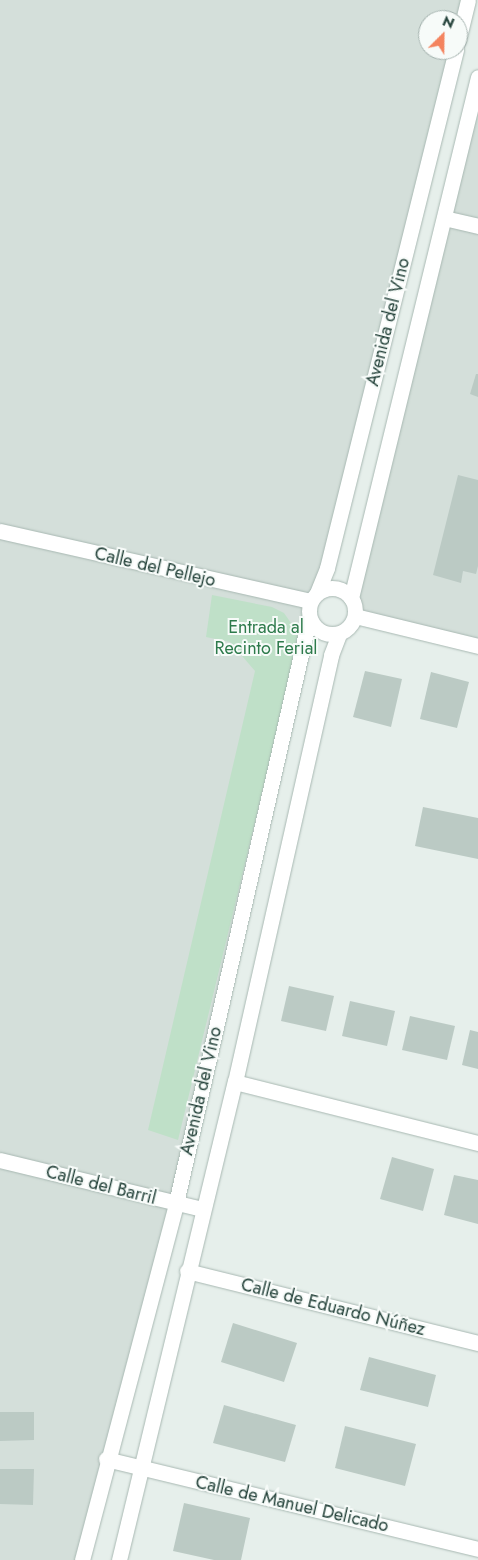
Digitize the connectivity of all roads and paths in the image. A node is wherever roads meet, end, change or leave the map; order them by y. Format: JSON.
{"nodes":[{"id":1,"x":454,"y":60,"type":"edge"},
{"id":2,"x":478,"y":77,"type":"edge"},
{"id":3,"x":444,"y":218,"type":"junction"},
{"id":4,"x":478,"y":226,"type":"edge"},
{"id":5,"x":0,"y":531,"type":"edge"},
{"id":6,"x":313,"y":597,"type":"junction"},
{"id":7,"x":351,"y":598,"type":"junction"},
{"id":8,"x":355,"y":616,"type":"junction"},
{"id":9,"x":309,"y":619,"type":"junction"},
{"id":10,"x":339,"y":634,"type":"junction"},
{"id":11,"x":478,"y":646,"type":"edge"},
{"id":12,"x":235,"y":1082,"type":"junction"},
{"id":13,"x":478,"y":1143,"type":"edge"},
{"id":14,"x":0,"y":1160,"type":"edge"},
{"id":15,"x":176,"y":1203,"type":"junction"},
{"id":16,"x":202,"y":1209,"type":"junction"},
{"id":17,"x":187,"y":1271,"type":"junction"},
{"id":18,"x":478,"y":1343,"type":"edge"},
{"id":19,"x":106,"y":1459,"type":"junction"},
{"id":20,"x":141,"y":1468,"type":"junction"},
{"id":21,"x":478,"y":1549,"type":"edge"},
{"id":22,"x":82,"y":1560,"type":"edge"},
{"id":23,"x":120,"y":1560,"type":"edge"}],
"edges":[{"from":1,"to":6,"type":"street","name":"Avenida del Vino"},
{"from":2,"to":3,"type":"street","name":"Avenida del Vino"},
{"from":3,"to":4,"type":"street"},
{"from":3,"to":7,"type":"street","name":"Avenida del Vino"},
{"from":5,"to":6,"type":"street","name":"Calle del Pellejo"},
{"from":6,"to":7,"type":"street"},
{"from":6,"to":9,"type":"street"},
{"from":7,"to":8,"type":"street"},
{"from":8,"to":10,"type":"street"},
{"from":8,"to":11,"type":"street"},
{"from":9,"to":10,"type":"street"},
{"from":9,"to":15,"type":"street","name":"Avenida del Vino"},
{"from":10,"to":12,"type":"street","name":"Avenida del Vino"},
{"from":12,"to":13,"type":"street"},
{"from":12,"to":16,"type":"street","name":"Avenida del Vino"},
{"from":14,"to":15,"type":"street","name":"Calle del Barril"},
{"from":15,"to":16,"type":"street","name":"Calle del Barril"},
{"from":15,"to":19,"type":"street","name":"Avenida del Vino"},
{"from":16,"to":17,"type":"street","name":"Avenida del Vino"},
{"from":17,"to":18,"type":"street","name":"Calle de Eduardo Núñez"},
{"from":17,"to":20,"type":"street","name":"Avenida del Vino"},
{"from":19,"to":20,"type":"street","name":"Calle de Manuel Delicado"},
{"from":19,"to":22,"type":"street","name":"Avenida del Vino"},
{"from":20,"to":21,"type":"street","name":"Calle de Manuel Delicado"},
{"from":20,"to":23,"type":"street","name":"Avenida del Vino"}]}
